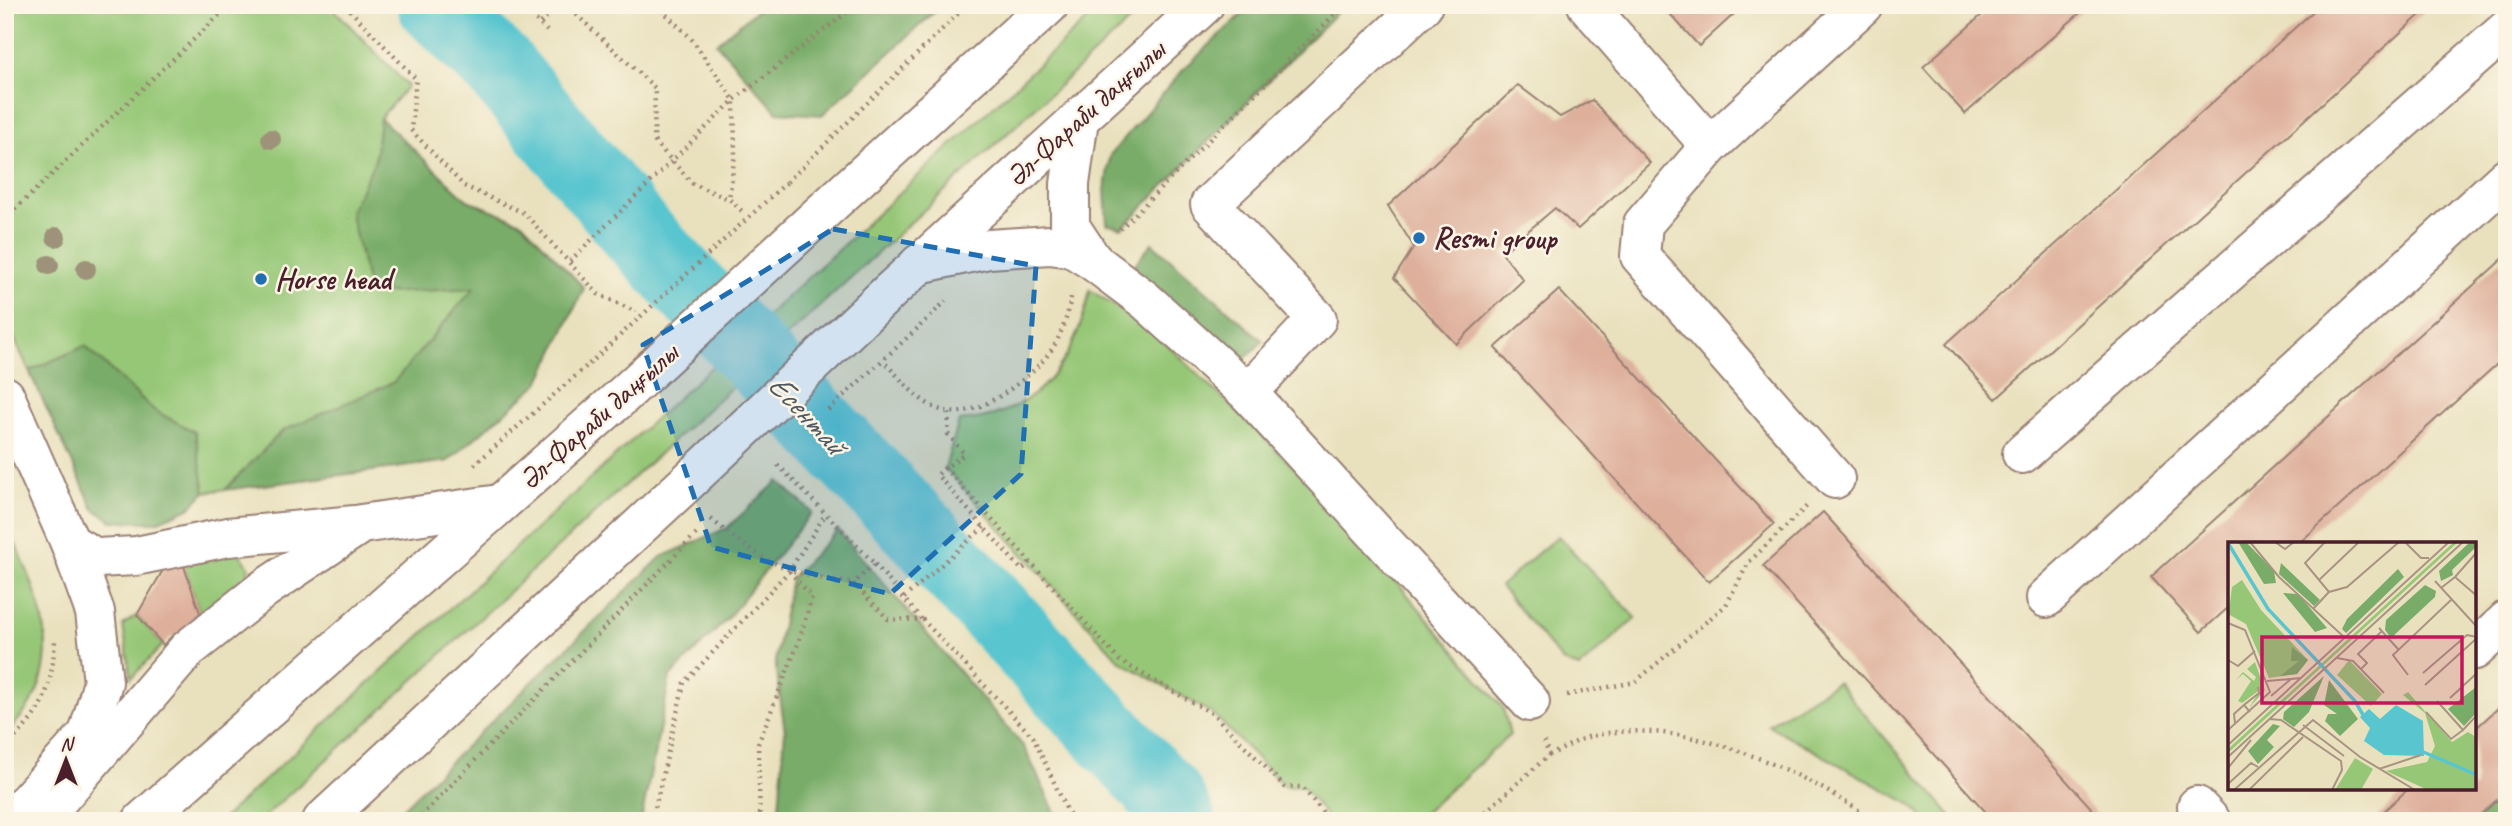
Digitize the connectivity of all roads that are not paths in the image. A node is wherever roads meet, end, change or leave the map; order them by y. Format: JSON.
{"nodes":[{"id":1,"x":1049,"y":5,"type":"edge"},
{"id":2,"x":1204,"y":5,"type":"edge"},
{"id":3,"x":1423,"y":5,"type":"edge"},
{"id":4,"x":1587,"y":5,"type":"edge"},
{"id":5,"x":1863,"y":5,"type":"edge"},
{"id":6,"x":2507,"y":29,"type":"edge"},
{"id":7,"x":1079,"y":119,"type":"junction"},
{"id":8,"x":1710,"y":146,"type":"junction"},
{"id":9,"x":2507,"y":177,"type":"edge"},
{"id":10,"x":1093,"y":261,"type":"junction"},
{"id":11,"x":919,"y":264,"type":"junction"},
{"id":12,"x":1248,"y":393,"type":"junction"},
{"id":13,"x":5,"y":396,"type":"edge"},
{"id":14,"x":2022,"y":454,"type":"dead end"},
{"id":15,"x":1835,"y":478,"type":"road end"},
{"id":16,"x":499,"y":504,"type":"junction"},
{"id":17,"x":361,"y":524,"type":"junction"},
{"id":18,"x":70,"y":543,"type":"junction"},
{"id":19,"x":2046,"y":598,"type":"dead end"},
{"id":20,"x":2507,"y":620,"type":"edge"},
{"id":21,"x":2477,"y":648,"type":"edge"},
{"id":22,"x":1530,"y":702,"type":"road end"},
{"id":23,"x":99,"y":741,"type":"junction"},
{"id":24,"x":5,"y":820,"type":"edge"},
{"id":25,"x":40,"y":821,"type":"edge"},
{"id":26,"x":142,"y":821,"type":"edge"},
{"id":27,"x":321,"y":821,"type":"edge"}],
"edges":[{"from":1,"to":16,"type":"main road","name":"Әл-Фараби даңғылы","bridge":true},
{"from":2,"to":7,"type":"main road","name":"Әл-Фараби даңғылы"},
{"from":3,"to":12,"type":"main road"},
{"from":4,"to":8,"type":"main road"},
{"from":5,"to":8,"type":"main road"},
{"from":6,"to":14,"type":"main road"},
{"from":7,"to":10,"type":"main road"},
{"from":7,"to":11,"type":"main road","name":"Әл-Фараби даңғылы"},
{"from":8,"to":15,"type":"main road"},
{"from":9,"to":19,"type":"main road"},
{"from":10,"to":11,"type":"main road"},
{"from":10,"to":12,"type":"main road"},
{"from":11,"to":27,"type":"main road","name":"Әл-Фараби даңғылы","bridge":true},
{"from":12,"to":22,"type":"main road"},
{"from":13,"to":18,"type":"main road"},
{"from":16,"to":17,"type":"main road"},
{"from":16,"to":26,"type":"main road","name":"Әл-Фараби даңғылы"},
{"from":17,"to":18,"type":"main road"},
{"from":17,"to":23,"type":"main road"},
{"from":18,"to":23,"type":"main road"},
{"from":20,"to":21,"type":"main road"},
{"from":23,"to":24,"type":"main road"},
{"from":23,"to":25,"type":"main road"}]}
